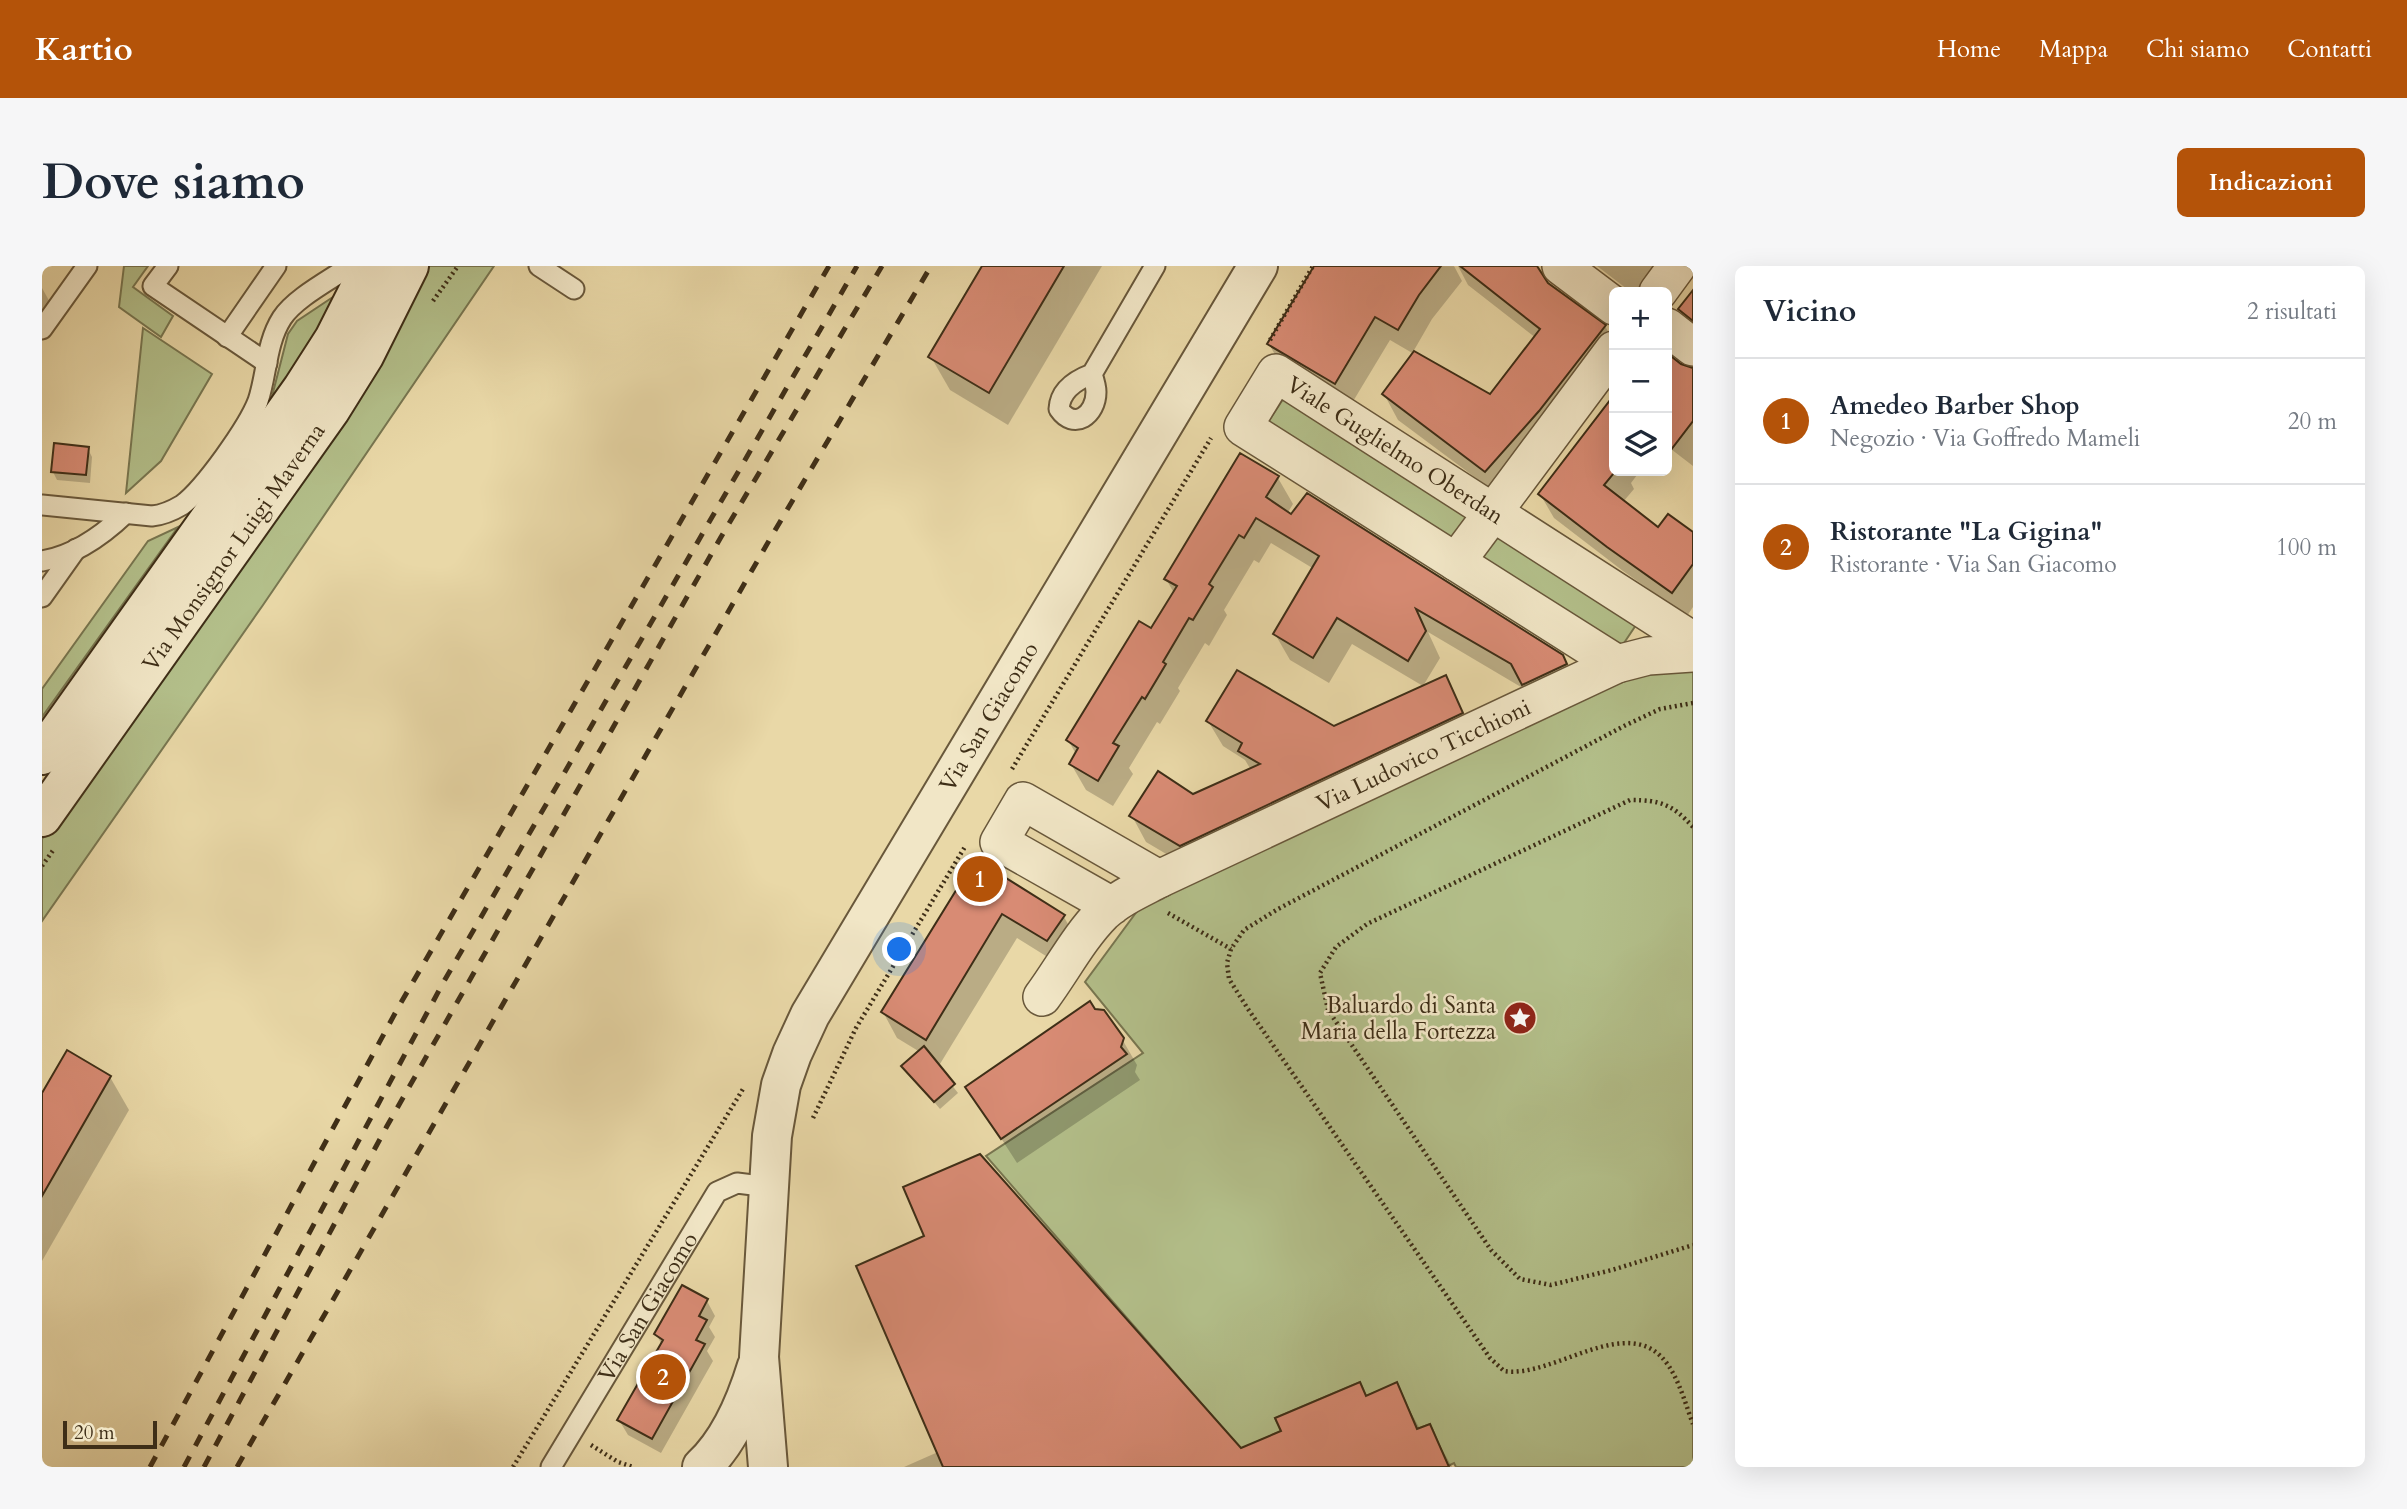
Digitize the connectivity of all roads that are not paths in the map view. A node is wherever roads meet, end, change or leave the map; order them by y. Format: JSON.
{"nodes":[{"id":1,"x":87,"y":266,"type":"edge"},
{"id":2,"x":168,"y":266,"type":"edge"},
{"id":3,"x":276,"y":266,"type":"edge"},
{"id":4,"x":351,"y":266,"type":"edge"},
{"id":5,"x":371,"y":266,"type":"edge"},
{"id":6,"x":409,"y":266,"type":"edge"},
{"id":7,"x":539,"y":266,"type":"edge"},
{"id":8,"x":1155,"y":266,"type":"edge"},
{"id":9,"x":1258,"y":266,"type":"edge"},
{"id":10,"x":1561,"y":266,"type":"edge"},
{"id":11,"x":1677,"y":266,"type":"edge"},
{"id":12,"x":1662,"y":287,"type":"edge"},
{"id":13,"x":574,"y":289,"type":"dead end"},
{"id":14,"x":1609,"y":302,"type":"edge"},
{"id":15,"x":42,"y":329,"type":"edge"},
{"id":16,"x":1672,"y":331,"type":"edge"},
{"id":17,"x":227,"y":337,"type":"junction"},
{"id":18,"x":1693,"y":347,"type":"edge"},
{"id":19,"x":1609,"y":357,"type":"edge"},
{"id":20,"x":267,"y":363,"type":"junction"},
{"id":21,"x":1092,"y":374,"type":"dead end"},
{"id":22,"x":42,"y":505,"type":"edge"},
{"id":23,"x":1493,"y":512,"type":"junction"},
{"id":24,"x":126,"y":513,"type":"junction"},
{"id":25,"x":76,"y":548,"type":"junction"},
{"id":26,"x":42,"y":561,"type":"edge"},
{"id":27,"x":1456,"y":562,"type":"junction"},
{"id":28,"x":42,"y":597,"type":"edge"},
{"id":29,"x":1693,"y":641,"type":"edge"},
{"id":30,"x":1693,"y":653,"type":"edge"},
{"id":31,"x":1618,"y":664,"type":"junction"},
{"id":32,"x":42,"y":755,"type":"edge"},
{"id":33,"x":42,"y":817,"type":"edge"},
{"id":34,"x":1042,"y":997,"type":"dead end"},
{"id":35,"x":769,"y":1187,"type":"junction"},
{"id":36,"x":759,"y":1357,"type":"junction"},
{"id":37,"x":551,"y":1467,"type":"edge"},
{"id":38,"x":702,"y":1467,"type":"edge"},
{"id":39,"x":768,"y":1467,"type":"edge"}],
"edges":[{"from":1,"to":15,"type":"lane"},
{"from":2,"to":17,"type":"lane"},
{"from":3,"to":17,"type":"lane"},
{"from":4,"to":20,"type":"lane"},
{"from":5,"to":32,"type":"street","name":"Via Monsignor Luigi Maverna"},
{"from":6,"to":33,"type":"street","name":"Via Monsignor Luigi Maverna"},
{"from":7,"to":13,"type":"lane"},
{"from":8,"to":21,"type":"lane"},
{"from":9,"to":35,"type":"street","name":"Via San Giacomo"},
{"from":10,"to":14,"type":"street"},
{"from":11,"to":12,"type":"street"},
{"from":16,"to":18,"type":"street"},
{"from":17,"to":20,"type":"lane"},
{"from":19,"to":23,"type":"street"},
{"from":20,"to":24,"type":"lane"},
{"from":22,"to":24,"type":"lane"},
{"from":23,"to":27,"type":"street"},
{"from":23,"to":27,"type":"street","name":"Viale Guglielmo Oberdan"},
{"from":23,"to":29,"type":"street","name":"Viale Guglielmo Oberdan"},
{"from":24,"to":25,"type":"lane"},
{"from":25,"to":26,"type":"lane"},
{"from":25,"to":28,"type":"lane"},
{"from":27,"to":31,"type":"street","name":"Viale Guglielmo Oberdan"},
{"from":30,"to":31,"type":"street","name":"Via Ludovico Ticchioni"},
{"from":31,"to":34,"type":"street","name":"Via Ludovico Ticchioni"},
{"from":35,"to":36,"type":"street","name":"Via San Giacomo"},
{"from":35,"to":37,"type":"lane","name":"Via San Giacomo"},
{"from":36,"to":38,"type":"street","name":"Via San Giacomo"},
{"from":36,"to":39,"type":"street","name":"Via San Giacomo"}]}
